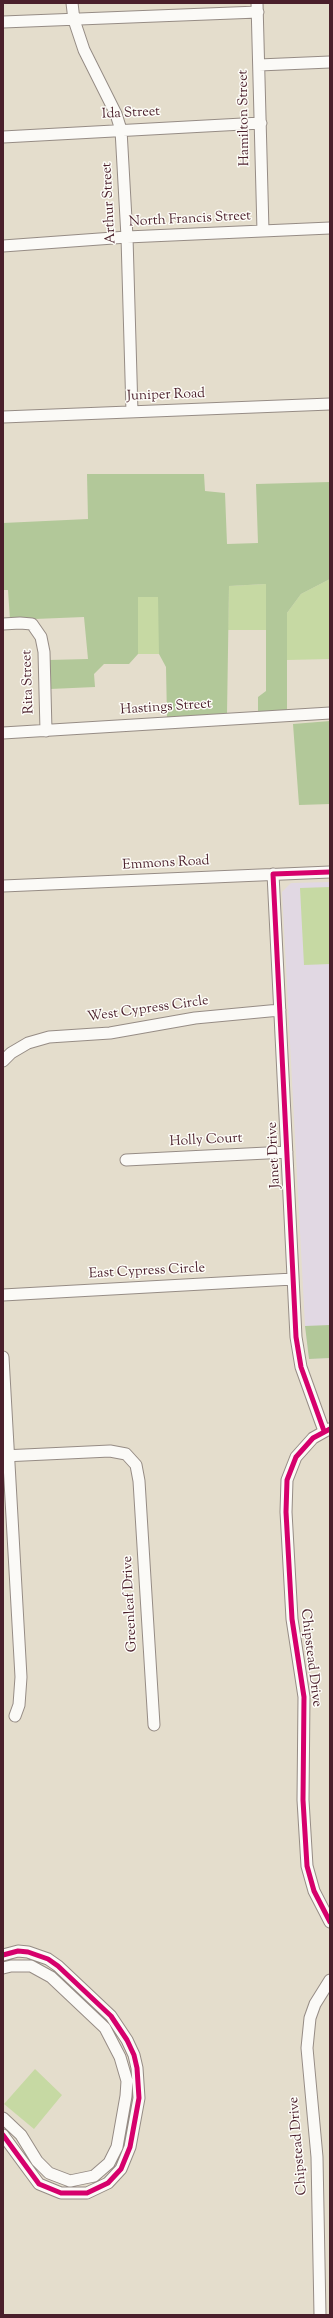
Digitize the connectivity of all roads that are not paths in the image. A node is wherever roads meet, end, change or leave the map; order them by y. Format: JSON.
{"nodes":[{"id":1,"x":72,"y":3,"type":"edge"},
{"id":2,"x":257,"y":8,"type":"edge"},
{"id":3,"x":74,"y":20,"type":"junction"},
{"id":4,"x":3,"y":22,"type":"edge"},
{"id":5,"x":330,"y":62,"type":"edge"},
{"id":6,"x":259,"y":65,"type":"junction"},
{"id":7,"x":261,"y":123,"type":"junction"},
{"id":8,"x":121,"y":130,"type":"junction"},
{"id":9,"x":3,"y":137,"type":"edge"},
{"id":10,"x":330,"y":228,"type":"edge"},
{"id":11,"x":263,"y":232,"type":"junction"},
{"id":12,"x":127,"y":237,"type":"junction"},
{"id":13,"x":3,"y":246,"type":"edge"},
{"id":14,"x":330,"y":404,"type":"edge"},
{"id":15,"x":132,"y":412,"type":"junction"},
{"id":16,"x":3,"y":417,"type":"edge"},
{"id":17,"x":3,"y":624,"type":"edge"},
{"id":18,"x":330,"y":713,"type":"edge"},
{"id":19,"x":46,"y":731,"type":"junction"},
{"id":20,"x":3,"y":733,"type":"edge"},
{"id":21,"x":330,"y":872,"type":"edge"},
{"id":22,"x":273,"y":874,"type":"junction"},
{"id":23,"x":3,"y":886,"type":"edge"},
{"id":24,"x":280,"y":1010,"type":"junction"},
{"id":25,"x":3,"y":1061,"type":"edge"},
{"id":26,"x":287,"y":1152,"type":"junction"},
{"id":27,"x":126,"y":1160,"type":"dead end"},
{"id":28,"x":293,"y":1279,"type":"junction"},
{"id":29,"x":3,"y":1295,"type":"edge"},
{"id":30,"x":3,"y":1357,"type":"edge"},
{"id":31,"x":327,"y":1430,"type":"edge"},
{"id":32,"x":6,"y":1456,"type":"edge"},
{"id":33,"x":15,"y":1716,"type":"dead end"},
{"id":34,"x":154,"y":1725,"type":"dead end"},
{"id":35,"x":330,"y":1922,"type":"edge"},
{"id":36,"x":3,"y":1955,"type":"edge"},
{"id":37,"x":3,"y":1968,"type":"edge"},
{"id":38,"x":330,"y":1980,"type":"edge"},
{"id":39,"x":3,"y":2118,"type":"edge"},
{"id":40,"x":3,"y":2135,"type":"edge"},
{"id":41,"x":320,"y":2315,"type":"edge"}],
"edges":[{"from":1,"to":3,"type":"street","name":"Arthur Street"},
{"from":2,"to":3,"type":"street"},
{"from":2,"to":6,"type":"street","name":"Hamilton Street"},
{"from":3,"to":4,"type":"street"},
{"from":3,"to":8,"type":"street","name":"Arthur Street"},
{"from":5,"to":6,"type":"street"},
{"from":6,"to":7,"type":"street","name":"Hamilton Street"},
{"from":7,"to":8,"type":"street","name":"Ida Street"},
{"from":7,"to":11,"type":"street","name":"Hamilton Street"},
{"from":8,"to":9,"type":"street","name":"Ida Street"},
{"from":8,"to":12,"type":"street","name":"Arthur Street"},
{"from":10,"to":11,"type":"street","name":"North Francis Street"},
{"from":11,"to":12,"type":"street","name":"North Francis Street"},
{"from":12,"to":13,"type":"street","name":"North Francis Street"},
{"from":12,"to":15,"type":"street","name":"Arthur Street"},
{"from":14,"to":15,"type":"street","name":"Juniper Road"},
{"from":15,"to":16,"type":"street","name":"Juniper Road"},
{"from":17,"to":19,"type":"street","name":"Rita Street"},
{"from":18,"to":19,"type":"street","name":"Hastings Street"},
{"from":19,"to":20,"type":"street","name":"Hastings Street"},
{"from":21,"to":22,"type":"street","name":"Emmons Road"},
{"from":22,"to":23,"type":"street","name":"Emmons Road"},
{"from":22,"to":24,"type":"street","name":"Janet Drive"},
{"from":24,"to":25,"type":"street","name":"West Cypress Circle"},
{"from":24,"to":26,"type":"street","name":"Janet Drive"},
{"from":26,"to":27,"type":"street","name":"Holly Court"},
{"from":26,"to":28,"type":"street","name":"Janet Drive"},
{"from":28,"to":29,"type":"street","name":"East Cypress Circle"},
{"from":28,"to":31,"type":"street","name":"Janet Drive"},
{"from":30,"to":32,"type":"street"},
{"from":31,"to":35,"type":"street","name":"Chipstead Drive"},
{"from":32,"to":33,"type":"street"},
{"from":32,"to":34,"type":"street","name":"Greenleaf Drive"},
{"from":36,"to":40,"type":"street"},
{"from":37,"to":39,"type":"street"},
{"from":38,"to":41,"type":"street","name":"Chipstead Drive"}]}
